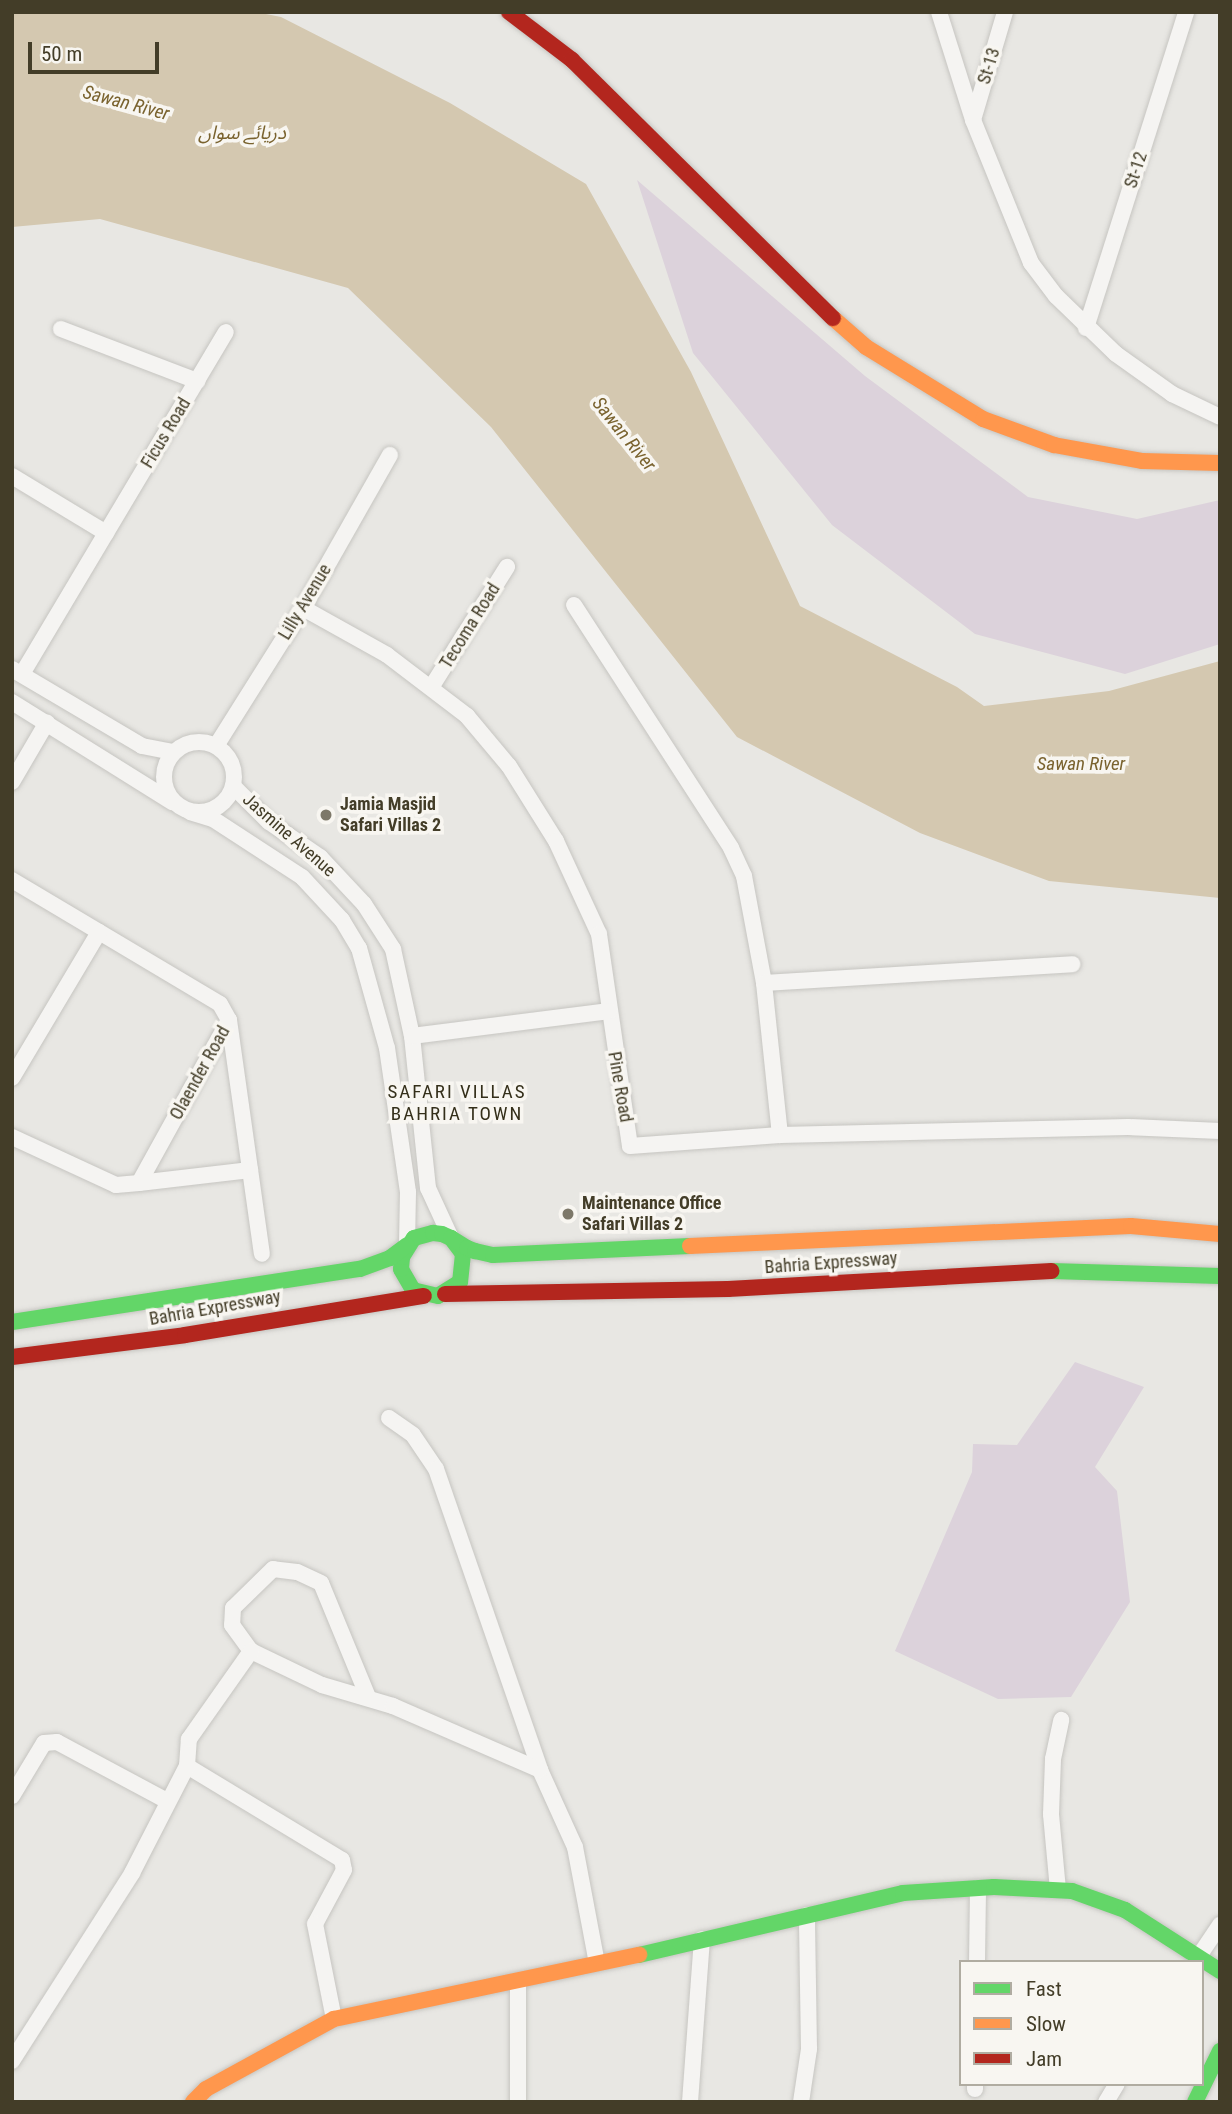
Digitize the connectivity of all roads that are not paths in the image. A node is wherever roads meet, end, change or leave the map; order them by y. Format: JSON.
{"nodes":[{"id":1,"x":509,"y":12,"type":"edge"},
{"id":2,"x":939,"y":12,"type":"edge"},
{"id":3,"x":1005,"y":12,"type":"edge"},
{"id":4,"x":1186,"y":12,"type":"edge"},
{"id":5,"x":972,"y":120,"type":"junction"},
{"id":6,"x":1086,"y":328,"type":"junction"},
{"id":7,"x":61,"y":329,"type":"dead end"},
{"id":8,"x":226,"y":332,"type":"dead end"},
{"id":9,"x":197,"y":381,"type":"junction"},
{"id":10,"x":1220,"y":417,"type":"edge"},
{"id":11,"x":390,"y":455,"type":"dead end"},
{"id":12,"x":1220,"y":464,"type":"edge"},
{"id":13,"x":12,"y":475,"type":"edge"},
{"id":14,"x":106,"y":533,"type":"junction"},
{"id":15,"x":508,"y":566,"type":"dead end"},
{"id":16,"x":574,"y":605,"type":"dead end"},
{"id":17,"x":303,"y":608,"type":"junction"},
{"id":18,"x":17,"y":671,"type":"edge"},
{"id":19,"x":432,"y":686,"type":"junction"},
{"id":20,"x":12,"y":702,"type":"edge"},
{"id":21,"x":47,"y":722,"type":"junction"},
{"id":22,"x":216,"y":746,"type":"junction"},
{"id":23,"x":173,"y":752,"type":"junction"},
{"id":24,"x":12,"y":782,"type":"edge"},
{"id":25,"x":233,"y":786,"type":"junction"},
{"id":26,"x":174,"y":803,"type":"junction"},
{"id":27,"x":190,"y":812,"type":"junction"},
{"id":28,"x":12,"y":880,"type":"edge"},
{"id":29,"x":99,"y":932,"type":"junction"},
{"id":30,"x":1072,"y":964,"type":"dead end"},
{"id":31,"x":764,"y":983,"type":"junction"},
{"id":32,"x":608,"y":1011,"type":"junction"},
{"id":33,"x":229,"y":1020,"type":"junction"},
{"id":34,"x":412,"y":1036,"type":"junction"},
{"id":35,"x":12,"y":1078,"type":"edge"},
{"id":36,"x":1220,"y":1130,"type":"edge"},
{"id":37,"x":780,"y":1135,"type":"junction"},
{"id":38,"x":12,"y":1137,"type":"edge"},
{"id":39,"x":250,"y":1170,"type":"junction"},
{"id":40,"x":139,"y":1183,"type":"junction"},
{"id":41,"x":1220,"y":1234,"type":"edge"},
{"id":42,"x":452,"y":1238,"type":"junction"},
{"id":43,"x":407,"y":1245,"type":"junction"},
{"id":44,"x":262,"y":1254,"type":"dead end"},
{"id":45,"x":1220,"y":1276,"type":"edge"},
{"id":46,"x":445,"y":1294,"type":"junction"},
{"id":47,"x":424,"y":1296,"type":"junction"},
{"id":48,"x":12,"y":1322,"type":"edge"},
{"id":49,"x":12,"y":1357,"type":"edge"},
{"id":50,"x":389,"y":1418,"type":"dead end"},
{"id":51,"x":251,"y":1651,"type":"junction"},
{"id":52,"x":368,"y":1697,"type":"junction"},
{"id":53,"x":1061,"y":1720,"type":"dead end"},
{"id":54,"x":187,"y":1766,"type":"junction"},
{"id":55,"x":540,"y":1770,"type":"junction"},
{"id":56,"x":17,"y":1780,"type":"edge"},
{"id":57,"x":12,"y":1796,"type":"edge"},
{"id":58,"x":167,"y":1801,"type":"junction"},
{"id":59,"x":978,"y":1888,"type":"junction"},
{"id":60,"x":1058,"y":1890,"type":"junction"},
{"id":61,"x":807,"y":1915,"type":"junction"},
{"id":62,"x":1220,"y":1925,"type":"edge"},
{"id":63,"x":702,"y":1939,"type":"junction"},
{"id":64,"x":1197,"y":1959,"type":"edge"},
{"id":65,"x":977,"y":1960,"type":"edge"},
{"id":66,"x":597,"y":1963,"type":"junction"},
{"id":67,"x":1204,"y":1963,"type":"edge"},
{"id":68,"x":1220,"y":1971,"type":"edge"},
{"id":69,"x":518,"y":1983,"type":"junction"},
{"id":70,"x":334,"y":2019,"type":"junction"},
{"id":71,"x":1220,"y":2049,"type":"edge"},
{"id":72,"x":12,"y":2061,"type":"edge"},
{"id":73,"x":1204,"y":2069,"type":"edge"},
{"id":74,"x":1204,"y":2083,"type":"edge"},
{"id":75,"x":1116,"y":2086,"type":"edge"},
{"id":76,"x":1193,"y":2086,"type":"edge"},
{"id":77,"x":1203,"y":2086,"type":"edge"},
{"id":78,"x":193,"y":2102,"type":"edge"},
{"id":79,"x":518,"y":2102,"type":"edge"},
{"id":80,"x":691,"y":2102,"type":"edge"},
{"id":81,"x":801,"y":2102,"type":"edge"},
{"id":82,"x":1107,"y":2102,"type":"edge"},
{"id":83,"x":1182,"y":2102,"type":"edge"},
{"id":84,"x":1195,"y":2102,"type":"edge"}],
"edges":[{"from":1,"to":12,"type":"main road"},
{"from":2,"to":5,"type":"street"},
{"from":3,"to":5,"type":"street","name":"St-13"},
{"from":4,"to":6,"type":"street","name":"St-12"},
{"from":5,"to":6,"type":"street"},
{"from":6,"to":10,"type":"street"},
{"from":7,"to":9,"type":"street"},
{"from":8,"to":9,"type":"street","name":"Ficus Road"},
{"from":9,"to":14,"type":"street","name":"Ficus Road"},
{"from":11,"to":17,"type":"street","name":"Lilly Avenue"},
{"from":13,"to":14,"type":"street"},
{"from":14,"to":18,"type":"street","name":"Ficus Road"},
{"from":15,"to":19,"type":"street","name":"Tecoma Road"},
{"from":16,"to":31,"type":"street"},
{"from":17,"to":19,"type":"street","name":"Pine Road"},
{"from":17,"to":22,"type":"street","name":"Lilly Avenue"},
{"from":18,"to":23,"type":"street"},
{"from":19,"to":32,"type":"street","name":"Pine Road"},
{"from":20,"to":21,"type":"street"},
{"from":21,"to":24,"type":"street"},
{"from":21,"to":26,"type":"street"},
{"from":22,"to":23,"type":"street"},
{"from":22,"to":25,"type":"street"},
{"from":23,"to":26,"type":"street"},
{"from":25,"to":27,"type":"street"},
{"from":25,"to":34,"type":"street","name":"Jasmine Avenue"},
{"from":26,"to":27,"type":"street"},
{"from":27,"to":43,"type":"street","name":"Jasmine Avenue"},
{"from":28,"to":29,"type":"street","name":"Olaender Road"},
{"from":29,"to":33,"type":"street","name":"Olaender Road"},
{"from":29,"to":35,"type":"street"},
{"from":30,"to":31,"type":"street"},
{"from":31,"to":37,"type":"street"},
{"from":32,"to":34,"type":"street"},
{"from":32,"to":37,"type":"street","name":"Pine Road"},
{"from":33,"to":39,"type":"street"},
{"from":33,"to":40,"type":"street","name":"Olaender Road"},
{"from":34,"to":42,"type":"street","name":"Jasmine Avenue"},
{"from":36,"to":37,"type":"street","name":"Pine Road"},
{"from":38,"to":40,"type":"street"},
{"from":39,"to":40,"type":"street"},
{"from":39,"to":44,"type":"street"},
{"from":41,"to":42,"type":"main road","name":"Bahria Expressway"},
{"from":42,"to":43,"type":"main road"},
{"from":42,"to":46,"type":"main road"},
{"from":43,"to":47,"type":"main road"},
{"from":43,"to":48,"type":"main road","name":"Bahria Expressway"},
{"from":45,"to":46,"type":"main road","name":"Bahria Expressway"},
{"from":46,"to":47,"type":"main road"},
{"from":47,"to":49,"type":"main road","name":"Bahria Expressway"},
{"from":50,"to":55,"type":"street"},
{"from":51,"to":52,"type":"street"},
{"from":51,"to":52,"type":"street"},
{"from":51,"to":54,"type":"street"},
{"from":52,"to":55,"type":"street"},
{"from":53,"to":60,"type":"street"},
{"from":54,"to":58,"type":"street"},
{"from":54,"to":70,"type":"street"},
{"from":55,"to":66,"type":"street"},
{"from":56,"to":57,"type":"street"},
{"from":56,"to":58,"type":"street"},
{"from":58,"to":72,"type":"street"},
{"from":59,"to":60,"type":"main road"},
{"from":59,"to":61,"type":"main road"},
{"from":59,"to":65,"type":"street"},
{"from":60,"to":64,"type":"main road"},
{"from":61,"to":63,"type":"main road"},
{"from":61,"to":81,"type":"street"},
{"from":62,"to":64,"type":"street"},
{"from":63,"to":66,"type":"main road"},
{"from":63,"to":80,"type":"street"},
{"from":66,"to":69,"type":"main road"},
{"from":67,"to":68,"type":"main road"},
{"from":69,"to":70,"type":"main road"},
{"from":69,"to":79,"type":"street"},
{"from":70,"to":78,"type":"main road"},
{"from":71,"to":73,"type":"main road"},
{"from":71,"to":74,"type":"main road"},
{"from":75,"to":82,"type":"street"},
{"from":76,"to":83,"type":"main road"},
{"from":77,"to":84,"type":"main road"}]}
